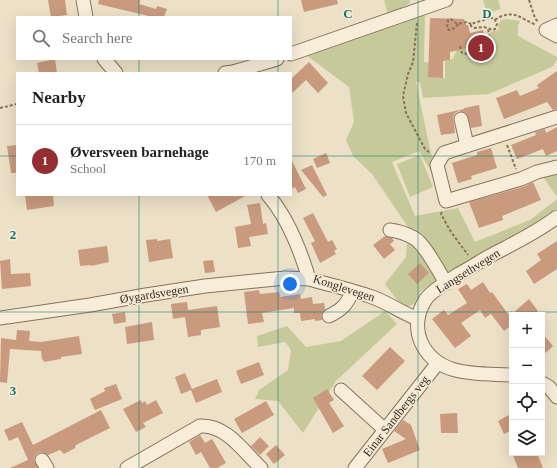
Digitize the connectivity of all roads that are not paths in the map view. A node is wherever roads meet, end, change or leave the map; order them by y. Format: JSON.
{"nodes":[{"id":1,"x":83,"y":0,"type":"edge"},
{"id":2,"x":446,"y":0,"type":"edge"},
{"id":3,"x":86,"y":16,"type":"edge"},
{"id":4,"x":292,"y":54,"type":"edge"},
{"id":5,"x":105,"y":60,"type":"edge"},
{"id":6,"x":274,"y":60,"type":"edge"},
{"id":7,"x":115,"y":72,"type":"edge"},
{"id":8,"x":233,"y":72,"type":"edge"},
{"id":9,"x":557,"y":117,"type":"edge"},
{"id":10,"x":461,"y":119,"type":"dead end"},
{"id":11,"x":467,"y":145,"type":"junction"},
{"id":12,"x":557,"y":167,"type":"edge"},
{"id":13,"x":269,"y":196,"type":"edge"},
{"id":14,"x":557,"y":217,"type":"edge"},
{"id":15,"x":390,"y":230,"type":"dead end"},
{"id":16,"x":309,"y":278,"type":"junction"},
{"id":17,"x":446,"y":283,"type":"junction"},
{"id":18,"x":353,"y":291,"type":"junction"},
{"id":19,"x":329,"y":316,"type":"dead end"},
{"id":20,"x":0,"y":318,"type":"edge"},
{"id":21,"x":418,"y":319,"type":"junction"},
{"id":22,"x":438,"y":364,"type":"junction"},
{"id":23,"x":509,"y":375,"type":"edge"},
{"id":24,"x":544,"y":384,"type":"edge"},
{"id":25,"x":341,"y":390,"type":"dead end"},
{"id":26,"x":557,"y":397,"type":"edge"},
{"id":27,"x":385,"y":430,"type":"junction"},
{"id":28,"x":127,"y":468,"type":"edge"},
{"id":29,"x":261,"y":468,"type":"edge"},
{"id":30,"x":355,"y":468,"type":"edge"}],
"edges":[{"from":1,"to":3,"type":"street"},
{"from":2,"to":4,"type":"street"},
{"from":5,"to":7,"type":"street"},
{"from":6,"to":8,"type":"street"},
{"from":9,"to":11,"type":"street"},
{"from":10,"to":11,"type":"street"},
{"from":11,"to":12,"type":"street"},
{"from":13,"to":16,"type":"street","name":"Konglevegen"},
{"from":14,"to":17,"type":"street","name":"Langsethvegen"},
{"from":15,"to":17,"type":"street"},
{"from":16,"to":18,"type":"street","name":"Konglevegen"},
{"from":16,"to":20,"type":"street","name":"Øygardsvegen"},
{"from":17,"to":21,"type":"street","name":"Langsethvegen"},
{"from":18,"to":19,"type":"street"},
{"from":18,"to":21,"type":"street","name":"Konglevegen"},
{"from":21,"to":22,"type":"street","name":"Langsethvegen"},
{"from":22,"to":23,"type":"street","name":"Langsethvegen"},
{"from":22,"to":27,"type":"street","name":"Einar Sandbergs veg"},
{"from":24,"to":26,"type":"street"},
{"from":25,"to":27,"type":"street"},
{"from":27,"to":30,"type":"street","name":"Einar Sandbergs veg"},
{"from":28,"to":29,"type":"street"}]}
